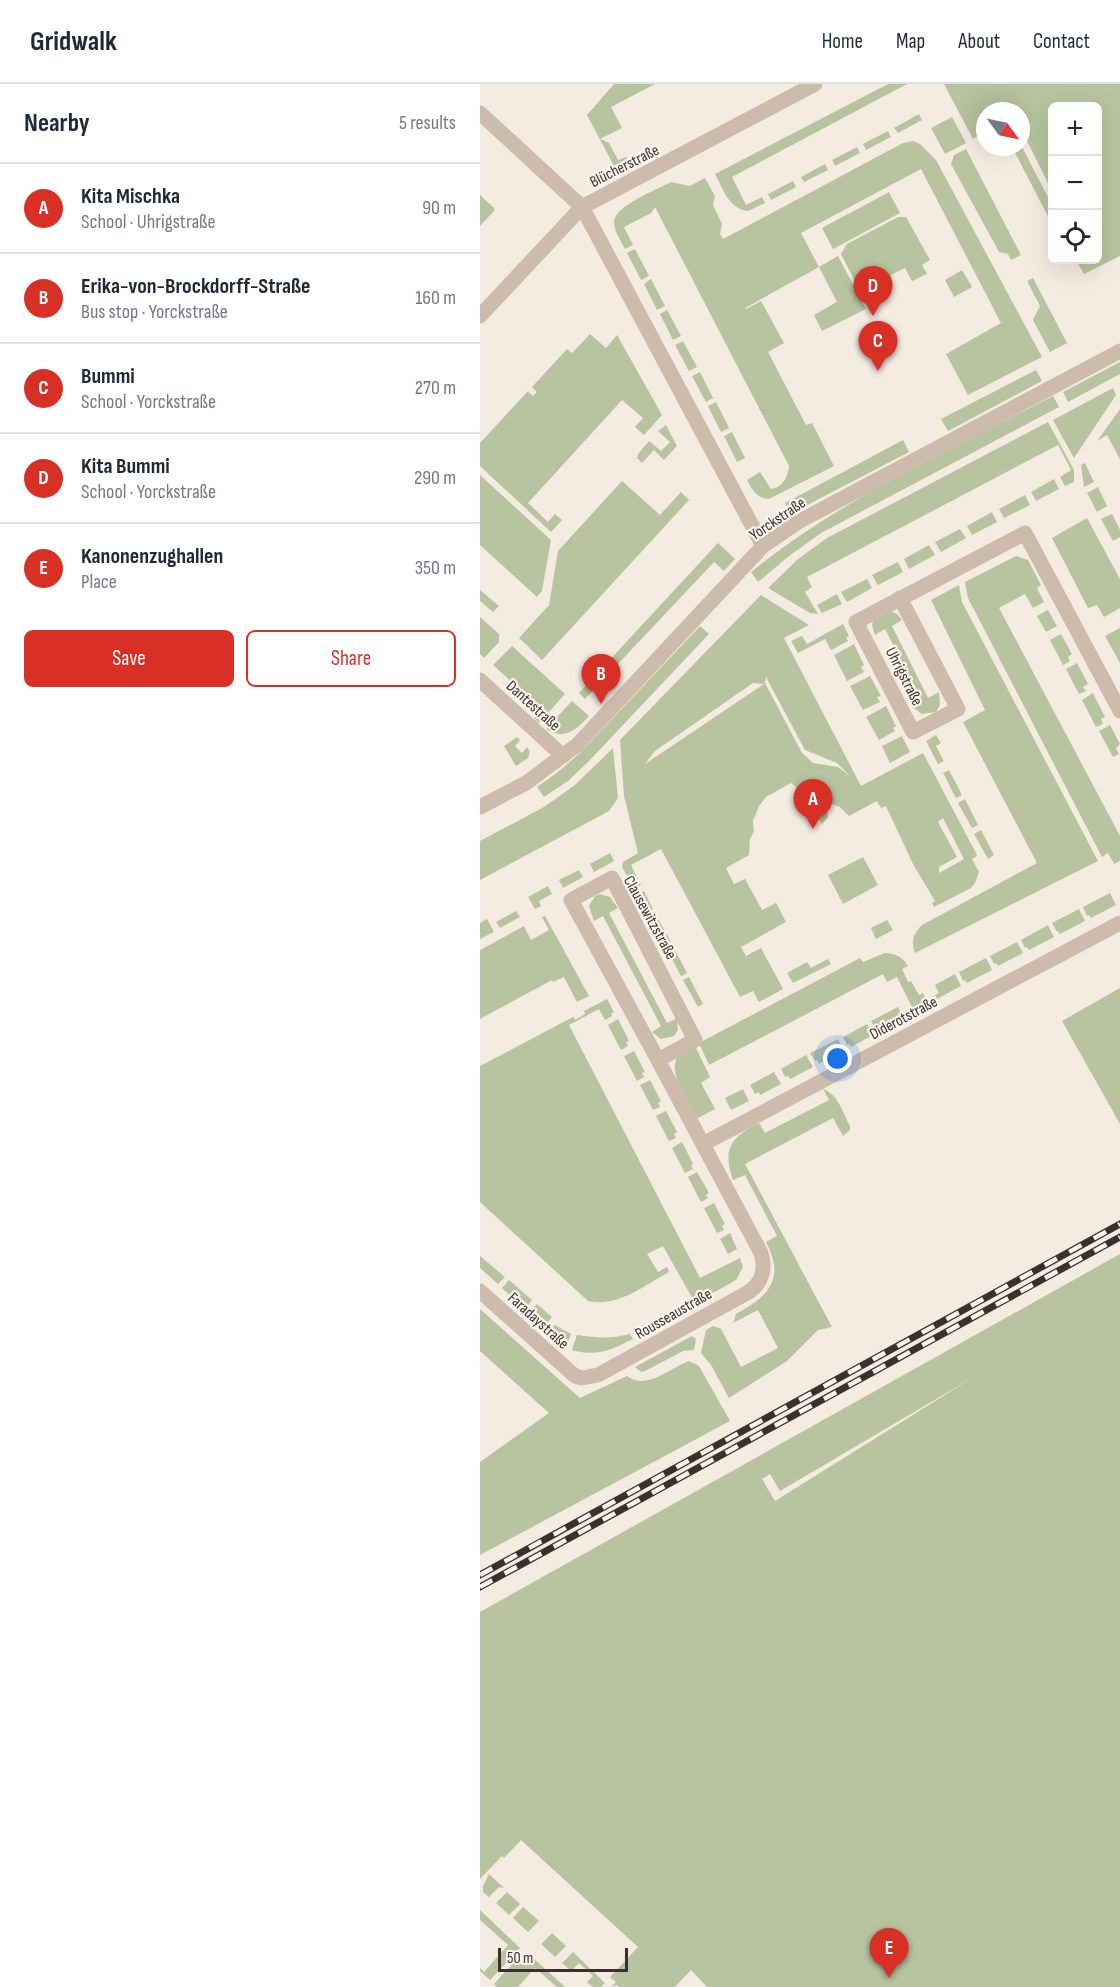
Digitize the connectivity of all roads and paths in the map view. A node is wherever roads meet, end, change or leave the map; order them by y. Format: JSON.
{"nodes":[{"id":1,"x":815,"y":84,"type":"edge"},
{"id":2,"x":480,"y":113,"type":"edge"},
{"id":3,"x":582,"y":207,"type":"junction"},
{"id":4,"x":480,"y":316,"type":"edge"},
{"id":5,"x":1120,"y":351,"type":"edge"},
{"id":6,"x":763,"y":546,"type":"junction"},
{"id":7,"x":900,"y":598,"type":"junction"},
{"id":8,"x":480,"y":680,"type":"edge"},
{"id":9,"x":1120,"y":711,"type":"edge"},
{"id":10,"x":564,"y":756,"type":"junction"},
{"id":11,"x":480,"y":807,"type":"edge"},
{"id":12,"x":1120,"y":923,"type":"edge"},
{"id":13,"x":658,"y":1060,"type":"junction"},
{"id":14,"x":703,"y":1144,"type":"junction"},
{"id":15,"x":761,"y":1253,"type":"joint"},
{"id":16,"x":480,"y":1291,"type":"edge"},
{"id":17,"x":574,"y":1376,"type":"joint"}],
"edges":[{"from":1,"to":3,"type":"street","name":"Blücherstraße"},
{"from":2,"to":3,"type":"street"},
{"from":3,"to":4,"type":"street","name":"Blücherstraße"},
{"from":3,"to":6,"type":"street"},
{"from":5,"to":6,"type":"street","name":"Yorckstraße"},
{"from":6,"to":10,"type":"street","name":"Yorckstraße"},
{"from":7,"to":7,"type":"street","name":"Uhrigstraße"},
{"from":7,"to":9,"type":"street","name":"Uhrigstraße"},
{"from":8,"to":10,"type":"street","name":"Dantestraße"},
{"from":10,"to":11,"type":"street","name":"Yorckstraße"},
{"from":12,"to":14,"type":"street","name":"Diderotstraße"},
{"from":13,"to":13,"type":"street","name":"Clausewitzstraße"},
{"from":13,"to":14,"type":"street","name":"Clausewitzstraße"},
{"from":14,"to":15,"type":"street","name":"Clausewitzstraße"},
{"from":15,"to":17,"type":"street","name":"Rousseaustraße"},
{"from":16,"to":17,"type":"street","name":"Faradaystraße"}]}
